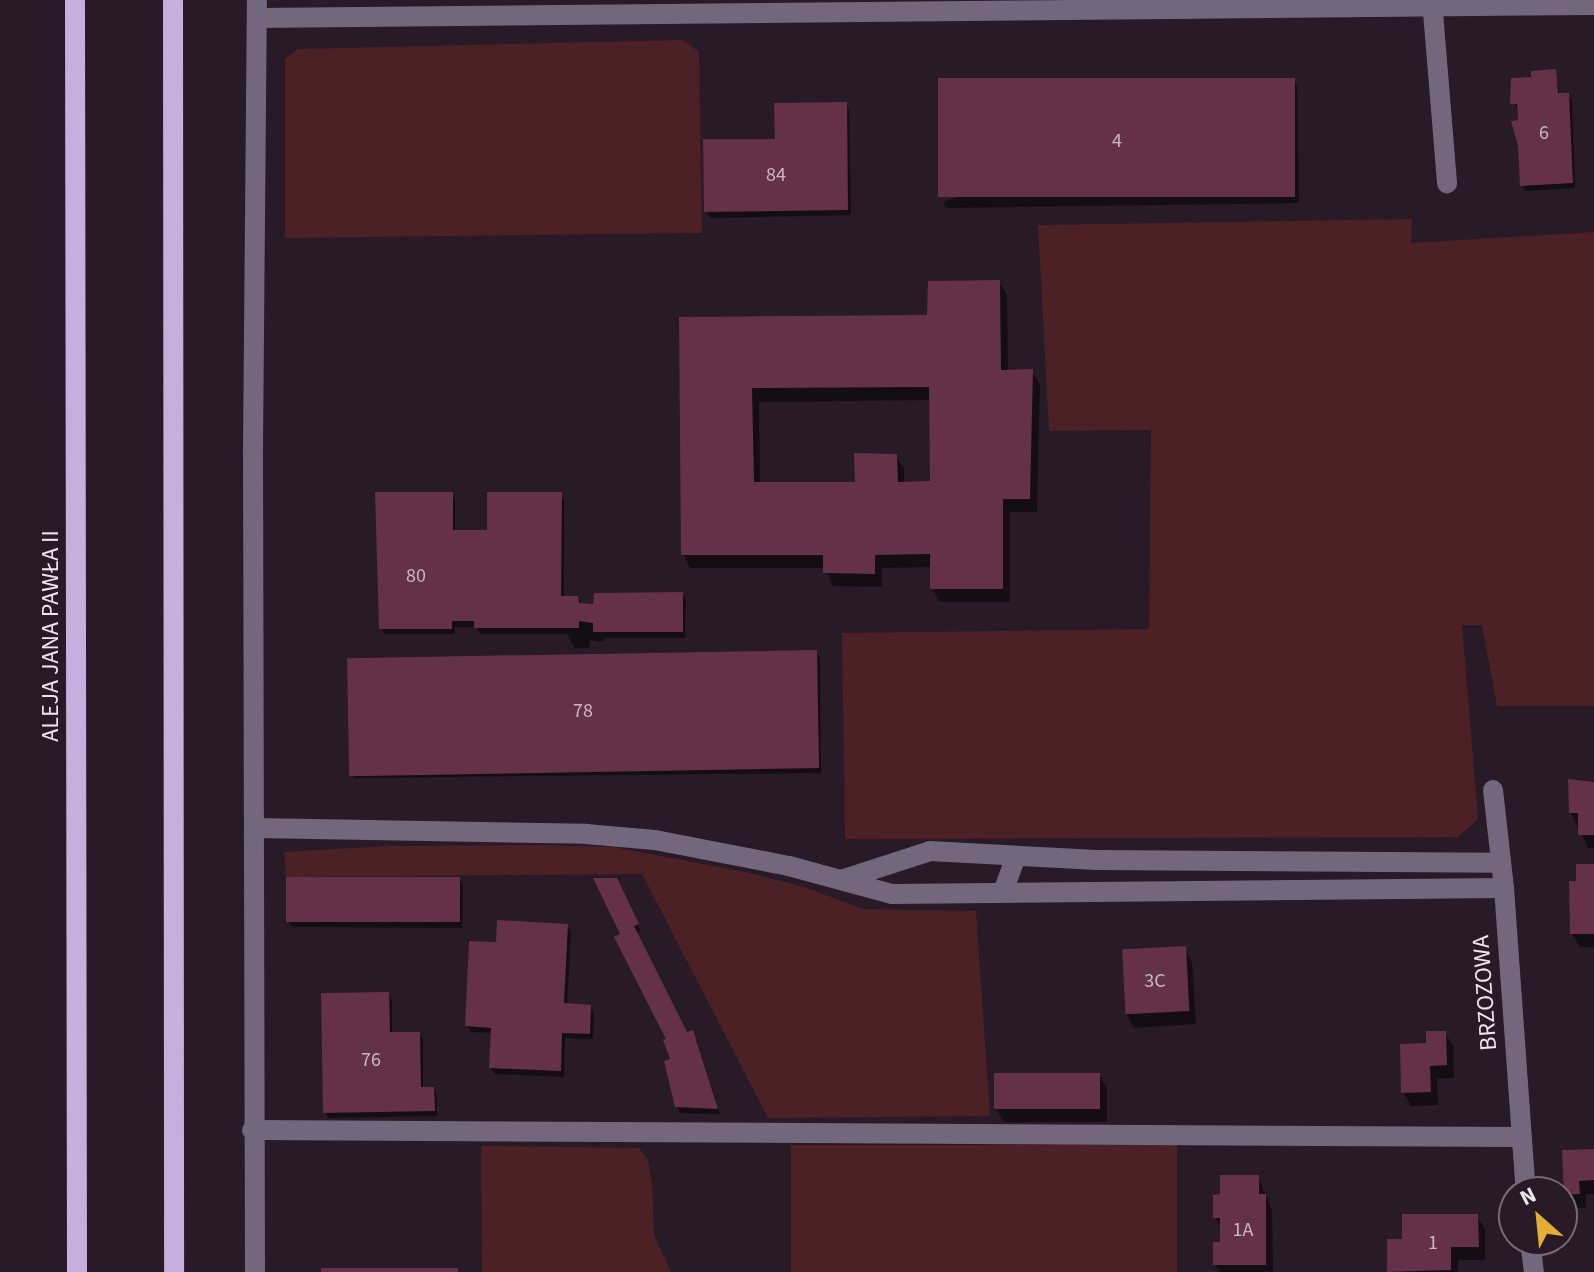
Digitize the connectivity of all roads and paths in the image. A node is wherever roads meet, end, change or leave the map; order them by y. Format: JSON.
{"nodes":[{"id":1,"x":75,"y":0,"type":"edge"},
{"id":2,"x":173,"y":0,"type":"edge"},
{"id":3,"x":1433,"y":4,"type":"edge"},
{"id":4,"x":1594,"y":5,"type":"edge"},
{"id":5,"x":257,"y":9,"type":"edge"},
{"id":6,"x":1447,"y":183,"type":"dead end"},
{"id":7,"x":1493,"y":790,"type":"dead end"},
{"id":8,"x":256,"y":828,"type":"junction"},
{"id":9,"x":1016,"y":856,"type":"junction"},
{"id":10,"x":1501,"y":863,"type":"junction"},
{"id":11,"x":841,"y":880,"type":"junction"},
{"id":12,"x":1504,"y":888,"type":"junction"},
{"id":13,"x":1003,"y":892,"type":"junction"},
{"id":14,"x":252,"y":1130,"type":"junction"},
{"id":15,"x":1520,"y":1137,"type":"junction"},
{"id":16,"x":1524,"y":1176,"type":"edge"},
{"id":17,"x":77,"y":1272,"type":"edge"},
{"id":18,"x":174,"y":1272,"type":"edge"},
{"id":19,"x":255,"y":1272,"type":"edge"}],
"edges":[{"from":1,"to":17,"type":"main road","name":"ALEJA JANA PAWŁA II"},
{"from":2,"to":18,"type":"main road"},
{"from":3,"to":4,"type":"street"},
{"from":3,"to":5,"type":"street"},
{"from":3,"to":6,"type":"street"},
{"from":5,"to":8,"type":"street"},
{"from":7,"to":10,"type":"street","name":"BRZOZOWA"},
{"from":8,"to":11,"type":"street"},
{"from":8,"to":14,"type":"street"},
{"from":9,"to":10,"type":"street"},
{"from":9,"to":11,"type":"street"},
{"from":9,"to":13,"type":"street"},
{"from":10,"to":12,"type":"street","name":"BRZOZOWA"},
{"from":11,"to":13,"type":"street"},
{"from":12,"to":13,"type":"street"},
{"from":12,"to":15,"type":"street","name":"BRZOZOWA"},
{"from":14,"to":15,"type":"street"},
{"from":14,"to":19,"type":"street"},
{"from":15,"to":16,"type":"street","name":"BRZOZOWA"}]}
